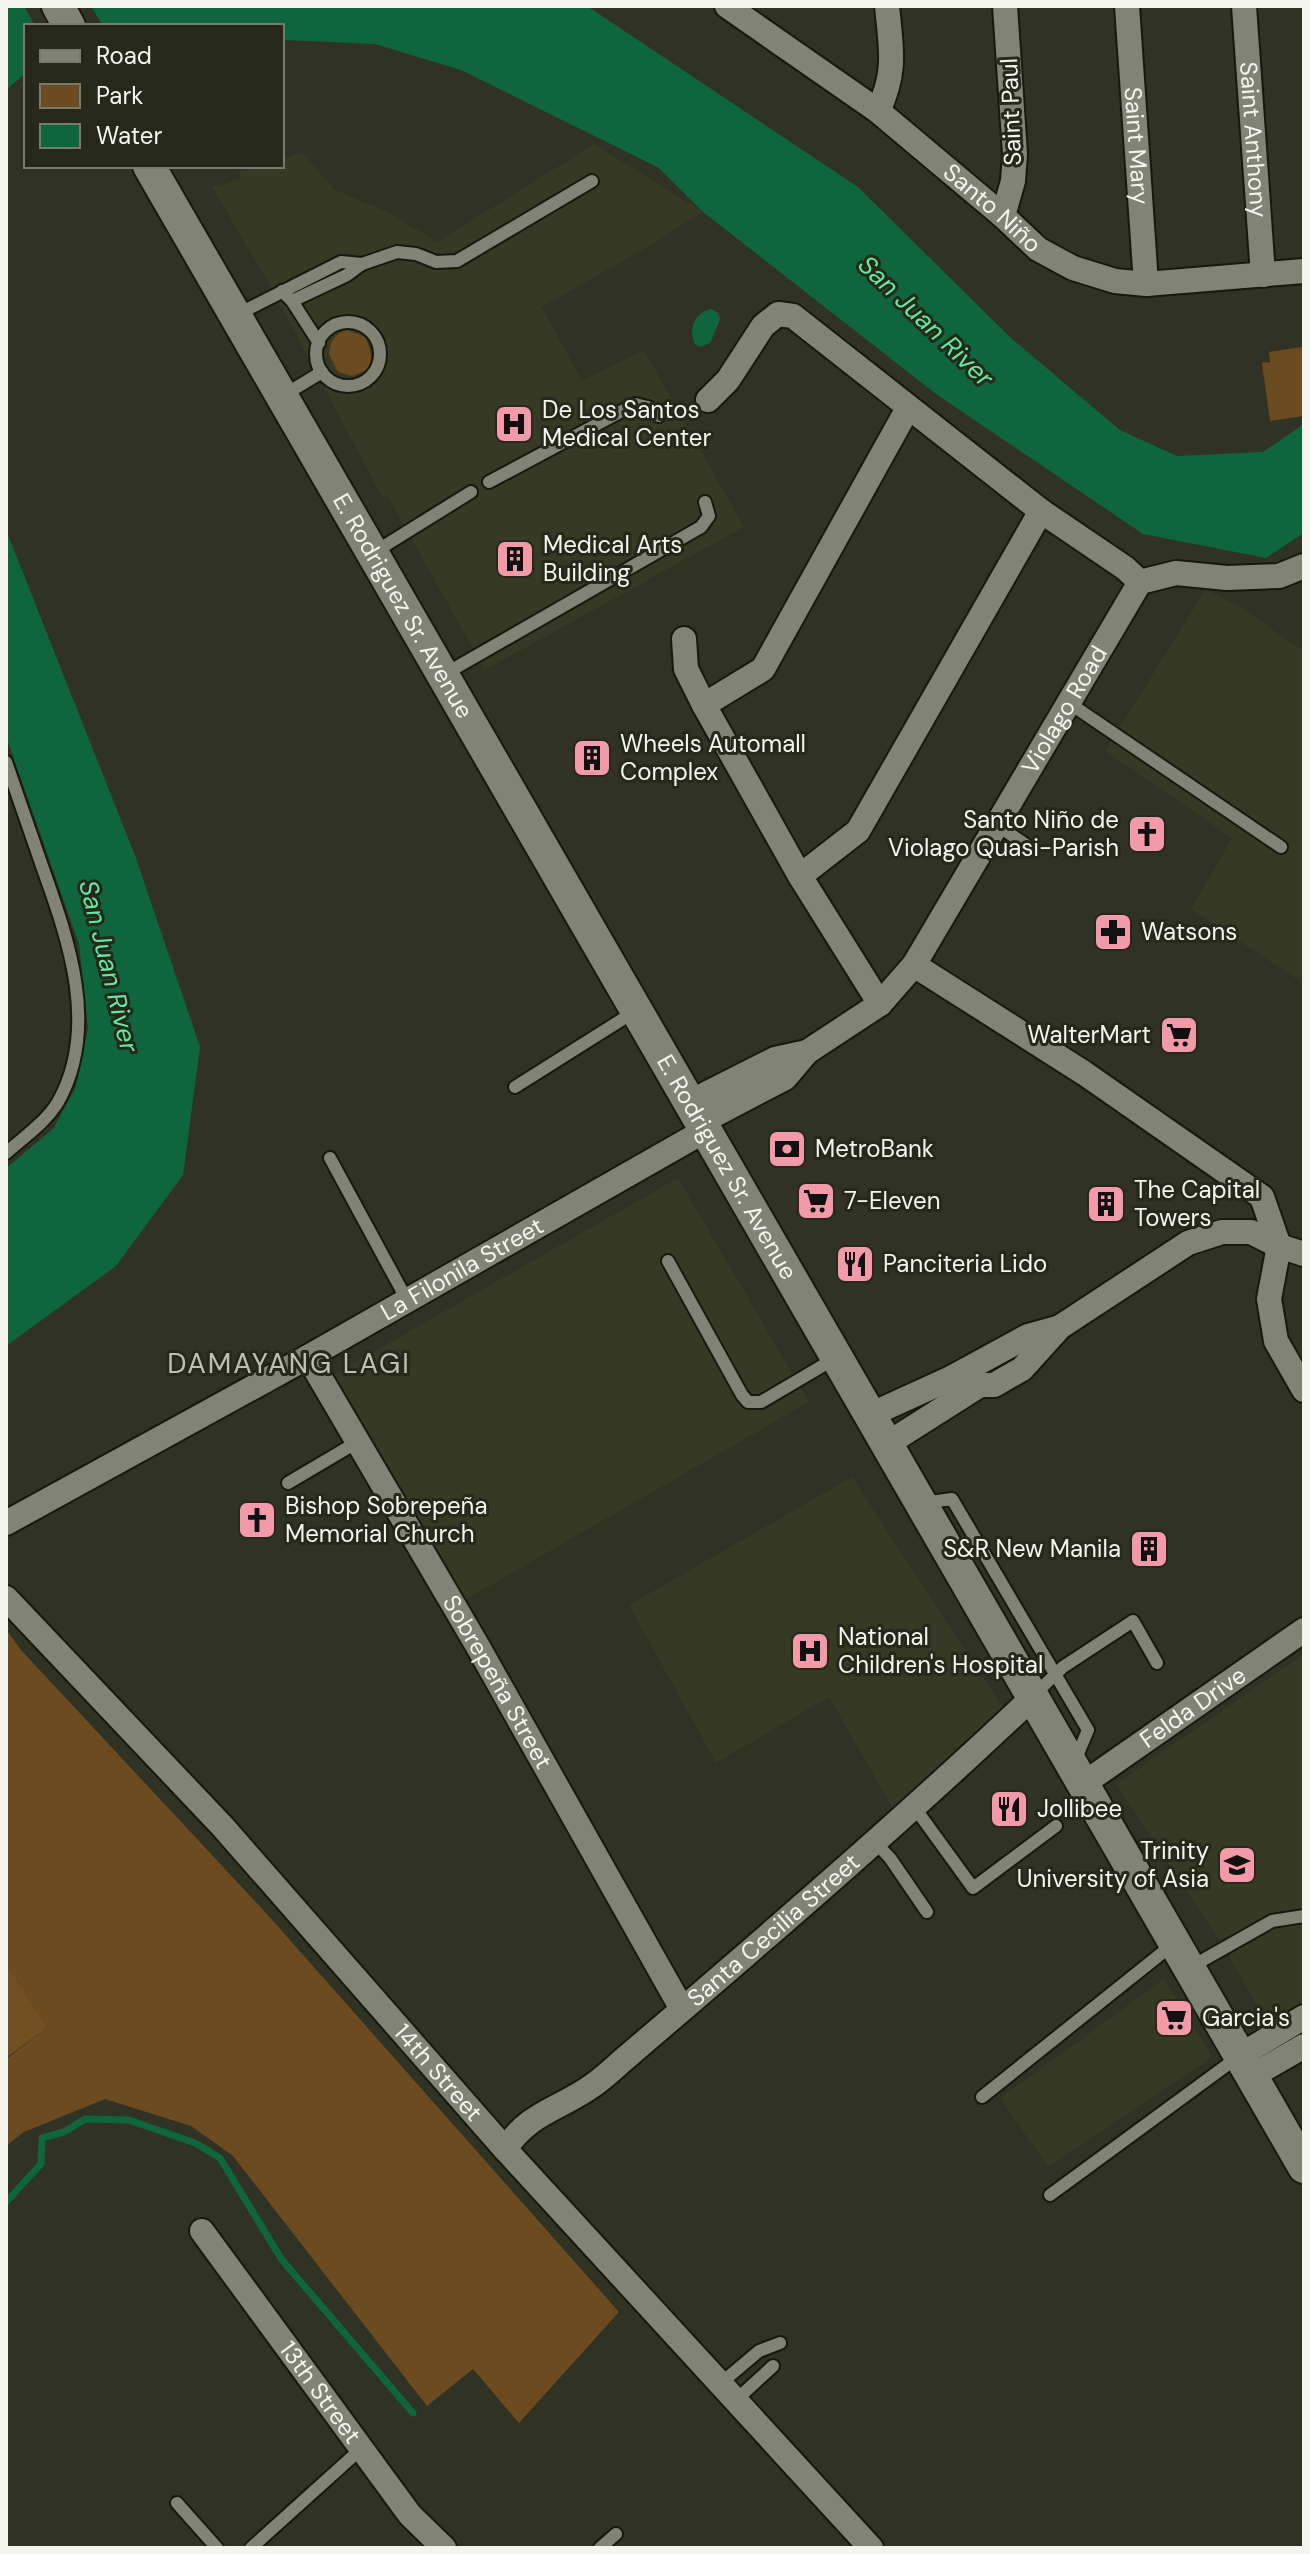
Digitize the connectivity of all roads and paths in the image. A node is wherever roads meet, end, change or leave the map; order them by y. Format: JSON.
{"nodes":[{"id":1,"x":58,"y":6,"type":"edge"},
{"id":2,"x":727,"y":6,"type":"edge"},
{"id":3,"x":887,"y":6,"type":"edge"},
{"id":4,"x":1005,"y":6,"type":"edge"},
{"id":5,"x":1127,"y":6,"type":"edge"},
{"id":6,"x":1244,"y":6,"type":"edge"},
{"id":7,"x":68,"y":24,"type":"edge"},
{"id":8,"x":878,"y":111,"type":"junction"},
{"id":9,"x":150,"y":168,"type":"edge"},
{"id":10,"x":592,"y":181,"type":"dead end"},
{"id":11,"x":1003,"y":216,"type":"junction"},
{"id":12,"x":341,"y":262,"type":"junction"},
{"id":13,"x":362,"y":264,"type":"junction"},
{"id":14,"x":1304,"y":271,"type":"edge"},
{"id":15,"x":347,"y":275,"type":"junction"},
{"id":16,"x":1263,"y":275,"type":"junction"},
{"id":17,"x":1146,"y":284,"type":"junction"},
{"id":18,"x":287,"y":296,"type":"junction"},
{"id":19,"x":235,"y":315,"type":"junction"},
{"id":20,"x":321,"y":339,"type":"junction"},
{"id":21,"x":322,"y":372,"type":"junction"},
{"id":22,"x":282,"y":396,"type":"junction"},
{"id":23,"x":708,"y":400,"type":"dead end"},
{"id":24,"x":908,"y":408,"type":"junction"},
{"id":25,"x":659,"y":416,"type":"dead end"},
{"id":26,"x":489,"y":482,"type":"dead end"},
{"id":27,"x":471,"y":492,"type":"dead end"},
{"id":28,"x":705,"y":502,"type":"dead end"},
{"id":29,"x":1041,"y":511,"type":"junction"},
{"id":30,"x":373,"y":553,"type":"junction"},
{"id":31,"x":1304,"y":566,"type":"edge"},
{"id":32,"x":1140,"y":582,"type":"junction"},
{"id":33,"x":684,"y":639,"type":"dead end"},
{"id":34,"x":443,"y":675,"type":"junction"},
{"id":35,"x":1069,"y":703,"type":"junction"},
{"id":36,"x":704,"y":705,"type":"junction"},
{"id":37,"x":6,"y":762,"type":"edge"},
{"id":38,"x":997,"y":825,"type":"junction"},
{"id":39,"x":1029,"y":847,"type":"dead end"},
{"id":40,"x":1281,"y":847,"type":"dead end"},
{"id":41,"x":800,"y":876,"type":"junction"},
{"id":42,"x":914,"y":965,"type":"junction"},
{"id":43,"x":880,"y":1004,"type":"junction"},
{"id":44,"x":637,"y":1011,"type":"junction"},
{"id":45,"x":515,"y":1087,"type":"dead end"},
{"id":46,"x":699,"y":1118,"type":"junction"},
{"id":47,"x":6,"y":1153,"type":"edge"},
{"id":48,"x":330,"y":1158,"type":"dead end"},
{"id":49,"x":1279,"y":1246,"type":"junction"},
{"id":50,"x":1304,"y":1254,"type":"edge"},
{"id":51,"x":668,"y":1261,"type":"dead end"},
{"id":52,"x":407,"y":1300,"type":"junction"},
{"id":53,"x":1060,"y":1327,"type":"junction"},
{"id":54,"x":308,"y":1357,"type":"junction"},
{"id":55,"x":837,"y":1357,"type":"junction"},
{"id":56,"x":963,"y":1387,"type":"junction"},
{"id":57,"x":1304,"y":1390,"type":"edge"},
{"id":58,"x":870,"y":1415,"type":"junction"},
{"id":59,"x":359,"y":1441,"type":"junction"},
{"id":60,"x":887,"y":1444,"type":"junction"},
{"id":61,"x":288,"y":1483,"type":"dead end"},
{"id":62,"x":945,"y":1498,"type":"junction"},
{"id":63,"x":6,"y":1523,"type":"edge"},
{"id":64,"x":6,"y":1598,"type":"edge"},
{"id":65,"x":1304,"y":1630,"type":"edge"},
{"id":66,"x":1157,"y":1663,"type":"dead end"},
{"id":67,"x":1060,"y":1671,"type":"junction"},
{"id":68,"x":1033,"y":1697,"type":"junction"},
{"id":69,"x":1078,"y":1775,"type":"junction"},
{"id":70,"x":915,"y":1808,"type":"junction"},
{"id":71,"x":1056,"y":1826,"type":"dead end"},
{"id":72,"x":874,"y":1841,"type":"junction"},
{"id":73,"x":927,"y":1912,"type":"dead end"},
{"id":74,"x":1304,"y":1916,"type":"edge"},
{"id":75,"x":1182,"y":1955,"type":"junction"},
{"id":76,"x":682,"y":2009,"type":"junction"},
{"id":77,"x":1304,"y":2017,"type":"edge"},
{"id":78,"x":1304,"y":2046,"type":"edge"},
{"id":79,"x":1246,"y":2066,"type":"junction"},
{"id":80,"x":982,"y":2097,"type":"dead end"},
{"id":81,"x":505,"y":2149,"type":"junction"},
{"id":82,"x":1304,"y":2167,"type":"edge"},
{"id":83,"x":1050,"y":2195,"type":"dead end"},
{"id":84,"x":202,"y":2231,"type":"dead end"},
{"id":85,"x":780,"y":2343,"type":"dead end"},
{"id":86,"x":773,"y":2366,"type":"dead end"},
{"id":87,"x":728,"y":2393,"type":"junction"},
{"id":88,"x":362,"y":2448,"type":"junction"},
{"id":89,"x":177,"y":2503,"type":"dead end"},
{"id":90,"x":616,"y":2534,"type":"dead end"},
{"id":91,"x":217,"y":2548,"type":"edge"},
{"id":92,"x":251,"y":2548,"type":"edge"},
{"id":93,"x":444,"y":2548,"type":"edge"},
{"id":94,"x":600,"y":2548,"type":"edge"},
{"id":95,"x":871,"y":2548,"type":"edge"}],
"edges":[{"from":1,"to":7,"type":"main road"},
{"from":2,"to":8,"type":"street","name":"Santo Niño"},
{"from":3,"to":8,"type":"street"},
{"from":4,"to":11,"type":"street","name":"Saint Paul"},
{"from":5,"to":17,"type":"street","name":"Saint Mary"},
{"from":6,"to":16,"type":"street","name":"Saint Anthony"},
{"from":8,"to":11,"type":"street","name":"Santo Niño"},
{"from":9,"to":19,"type":"main road","name":"E. Rodriguez Sr. Avenue"},
{"from":10,"to":13,"type":"lane"},
{"from":11,"to":17,"type":"street","name":"Santo Niño"},
{"from":12,"to":13,"type":"lane"},
{"from":12,"to":15,"type":"lane"},
{"from":12,"to":18,"type":"lane"},
{"from":13,"to":15,"type":"lane"},
{"from":14,"to":16,"type":"street","name":"Santo Niño"},
{"from":15,"to":18,"type":"lane"},
{"from":16,"to":17,"type":"street","name":"Santo Niño"},
{"from":18,"to":19,"type":"lane"},
{"from":18,"to":20,"type":"lane"},
{"from":19,"to":22,"type":"main road","name":"E. Rodriguez Sr. Avenue"},
{"from":20,"to":21,"type":"lane"},
{"from":20,"to":21,"type":"lane"},
{"from":21,"to":22,"type":"lane"},
{"from":22,"to":30,"type":"main road","name":"E. Rodriguez Sr. Avenue"},
{"from":23,"to":24,"type":"street"},
{"from":24,"to":29,"type":"street"},
{"from":24,"to":36,"type":"street"},
{"from":25,"to":26,"type":"lane"},
{"from":27,"to":30,"type":"lane"},
{"from":28,"to":34,"type":"lane"},
{"from":29,"to":32,"type":"street"},
{"from":29,"to":41,"type":"street"},
{"from":30,"to":34,"type":"main road","name":"E. Rodriguez Sr. Avenue"},
{"from":31,"to":32,"type":"street"},
{"from":32,"to":35,"type":"street","name":"Violago Road"},
{"from":33,"to":36,"type":"street"},
{"from":34,"to":44,"type":"main road","name":"E. Rodriguez Sr. Avenue"},
{"from":35,"to":38,"type":"street","name":"Violago Road"},
{"from":35,"to":40,"type":"lane"},
{"from":36,"to":41,"type":"street"},
{"from":37,"to":47,"type":"lane"},
{"from":38,"to":39,"type":"lane"},
{"from":38,"to":42,"type":"street","name":"Violago Road"},
{"from":41,"to":43,"type":"street"},
{"from":42,"to":43,"type":"street","name":"Violago Road"},
{"from":42,"to":49,"type":"street"},
{"from":43,"to":46,"type":"street","name":"Violago Road"},
{"from":44,"to":45,"type":"lane"},
{"from":44,"to":46,"type":"main road","name":"E. Rodriguez Sr. Avenue"},
{"from":46,"to":52,"type":"street","name":"La Filonila Street"},
{"from":46,"to":55,"type":"main road","name":"E. Rodriguez Sr. Avenue"},
{"from":48,"to":52,"type":"lane"},
{"from":49,"to":50,"type":"street"},
{"from":49,"to":53,"type":"street"},
{"from":49,"to":57,"type":"street"},
{"from":51,"to":55,"type":"lane"},
{"from":52,"to":54,"type":"street","name":"La Filonila Street"},
{"from":53,"to":56,"type":"street"},
{"from":53,"to":56,"type":"street"},
{"from":54,"to":59,"type":"street","name":"Sobrepeña Street"},
{"from":54,"to":63,"type":"street","name":"La Filonila Street"},
{"from":55,"to":58,"type":"main road","name":"E. Rodriguez Sr. Avenue"},
{"from":56,"to":58,"type":"street"},
{"from":56,"to":60,"type":"street"},
{"from":58,"to":60,"type":"main road","name":"E. Rodriguez Sr. Avenue"},
{"from":59,"to":61,"type":"lane"},
{"from":59,"to":76,"type":"street","name":"Sobrepeña Street"},
{"from":60,"to":62,"type":"main road","name":"E. Rodriguez Sr. Avenue"},
{"from":62,"to":67,"type":"lane"},
{"from":62,"to":68,"type":"main road","name":"E. Rodriguez Sr. Avenue"},
{"from":64,"to":81,"type":"street","name":"14th Street"},
{"from":65,"to":69,"type":"street","name":"Felda Drive"},
{"from":66,"to":67,"type":"lane"},
{"from":67,"to":68,"type":"lane"},
{"from":67,"to":69,"type":"lane"},
{"from":68,"to":69,"type":"main road","name":"E. Rodriguez Sr. Avenue"},
{"from":68,"to":70,"type":"street","name":"Santa Cecilia Street"},
{"from":69,"to":75,"type":"main road","name":"E. Rodriguez Sr. Avenue"},
{"from":70,"to":71,"type":"lane"},
{"from":70,"to":72,"type":"street","name":"Santa Cecilia Street"},
{"from":72,"to":73,"type":"lane"},
{"from":72,"to":76,"type":"street","name":"Santa Cecilia Street"},
{"from":74,"to":75,"type":"lane"},
{"from":75,"to":79,"type":"main road","name":"E. Rodriguez Sr. Avenue"},
{"from":75,"to":80,"type":"lane"},
{"from":76,"to":81,"type":"street","name":"Santa Cecilia Street"},
{"from":77,"to":79,"type":"street"},
{"from":78,"to":79,"type":"street"},
{"from":79,"to":82,"type":"main road","name":"E. Rodriguez Sr. Avenue"},
{"from":79,"to":83,"type":"lane"},
{"from":81,"to":87,"type":"street","name":"14th Street"},
{"from":84,"to":88,"type":"street","name":"13th Street"},
{"from":85,"to":87,"type":"lane"},
{"from":86,"to":87,"type":"lane"},
{"from":87,"to":95,"type":"street","name":"14th Street"},
{"from":88,"to":92,"type":"lane"},
{"from":88,"to":93,"type":"street","name":"13th Street"},
{"from":89,"to":91,"type":"lane"},
{"from":90,"to":94,"type":"lane"}]}
